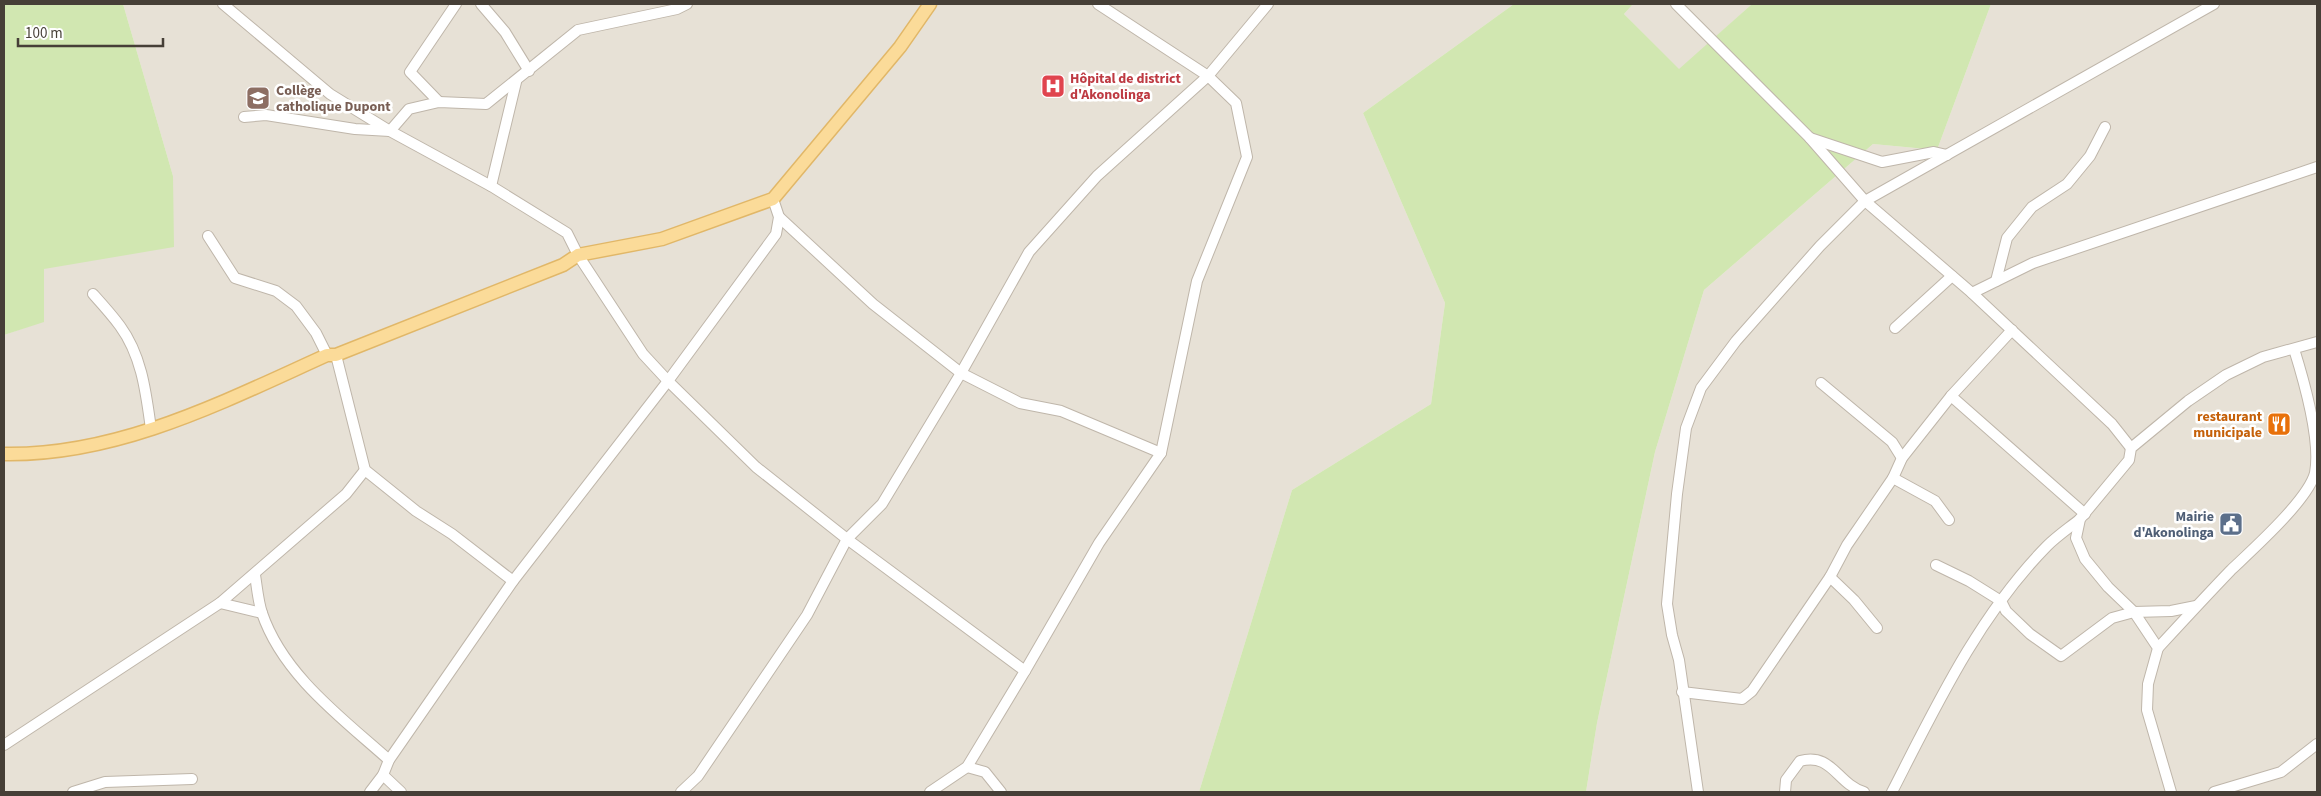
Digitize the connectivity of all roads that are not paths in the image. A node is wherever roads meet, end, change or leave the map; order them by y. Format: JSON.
{"nodes":[{"id":1,"x":223,"y":4,"type":"edge"},
{"id":2,"x":456,"y":4,"type":"edge"},
{"id":3,"x":481,"y":4,"type":"edge"},
{"id":4,"x":687,"y":4,"type":"edge"},
{"id":5,"x":930,"y":4,"type":"edge"},
{"id":6,"x":1098,"y":4,"type":"edge"},
{"id":7,"x":1268,"y":4,"type":"edge"},
{"id":8,"x":1676,"y":4,"type":"edge"},
{"id":9,"x":2214,"y":4,"type":"edge"},
{"id":10,"x":529,"y":71,"type":"junction"},
{"id":11,"x":1208,"y":76,"type":"junction"},
{"id":12,"x":516,"y":82,"type":"junction"},
{"id":13,"x":439,"y":102,"type":"junction"},
{"id":14,"x":244,"y":117,"type":"dead end"},
{"id":15,"x":2106,"y":127,"type":"dead end"},
{"id":16,"x":390,"y":131,"type":"junction"},
{"id":17,"x":1809,"y":137,"type":"junction"},
{"id":18,"x":1947,"y":155,"type":"junction"},
{"id":19,"x":2317,"y":167,"type":"edge"},
{"id":20,"x":491,"y":186,"type":"junction"},
{"id":21,"x":773,"y":199,"type":"junction"},
{"id":22,"x":1865,"y":201,"type":"junction"},
{"id":23,"x":779,"y":217,"type":"junction"},
{"id":24,"x":208,"y":236,"type":"dead end"},
{"id":25,"x":578,"y":255,"type":"junction"},
{"id":26,"x":1952,"y":276,"type":"junction"},
{"id":27,"x":1996,"y":281,"type":"junction"},
{"id":28,"x":1972,"y":293,"type":"junction"},
{"id":29,"x":92,"y":294,"type":"dead end"},
{"id":30,"x":1896,"y":328,"type":"dead end"},
{"id":31,"x":2012,"y":330,"type":"junction"},
{"id":32,"x":2317,"y":342,"type":"edge"},
{"id":33,"x":2294,"y":349,"type":"junction"},
{"id":34,"x":332,"y":355,"type":"junction"},
{"id":35,"x":961,"y":373,"type":"junction"},
{"id":36,"x":668,"y":381,"type":"junction"},
{"id":37,"x":1821,"y":383,"type":"dead end"},
{"id":38,"x":1952,"y":396,"type":"junction"},
{"id":39,"x":150,"y":429,"type":"junction"},
{"id":40,"x":2131,"y":448,"type":"junction"},
{"id":41,"x":1161,"y":453,"type":"junction"},
{"id":42,"x":4,"y":454,"type":"edge"},
{"id":43,"x":1902,"y":458,"type":"junction"},
{"id":44,"x":365,"y":470,"type":"junction"},
{"id":45,"x":2316,"y":474,"type":"edge"},
{"id":46,"x":1893,"y":478,"type":"junction"},
{"id":47,"x":2082,"y":516,"type":"junction"},
{"id":48,"x":1949,"y":520,"type":"dead end"},
{"id":49,"x":847,"y":539,"type":"junction"},
{"id":50,"x":1936,"y":565,"type":"dead end"},
{"id":51,"x":254,"y":575,"type":"junction"},
{"id":52,"x":1830,"y":577,"type":"junction"},
{"id":53,"x":513,"y":581,"type":"junction"},
{"id":54,"x":2001,"y":601,"type":"junction"},
{"id":55,"x":220,"y":603,"type":"junction"},
{"id":56,"x":2196,"y":606,"type":"junction"},
{"id":57,"x":2134,"y":612,"type":"junction"},
{"id":58,"x":262,"y":613,"type":"junction"},
{"id":59,"x":1878,"y":628,"type":"dead end"},
{"id":60,"x":2158,"y":648,"type":"junction"},
{"id":61,"x":1025,"y":671,"type":"junction"},
{"id":62,"x":1682,"y":692,"type":"junction"},
{"id":63,"x":2317,"y":744,"type":"edge"},
{"id":64,"x":4,"y":745,"type":"edge"},
{"id":65,"x":389,"y":760,"type":"junction"},
{"id":66,"x":967,"y":767,"type":"junction"},
{"id":67,"x":384,"y":775,"type":"junction"},
{"id":68,"x":192,"y":779,"type":"dead end"},
{"id":69,"x":73,"y":792,"type":"edge"},
{"id":70,"x":370,"y":792,"type":"edge"},
{"id":71,"x":401,"y":792,"type":"edge"},
{"id":72,"x":681,"y":792,"type":"edge"},
{"id":73,"x":930,"y":792,"type":"edge"},
{"id":74,"x":1001,"y":792,"type":"edge"},
{"id":75,"x":1698,"y":792,"type":"edge"},
{"id":76,"x":1785,"y":792,"type":"edge"},
{"id":77,"x":1864,"y":792,"type":"edge"},
{"id":78,"x":1892,"y":792,"type":"edge"},
{"id":79,"x":2171,"y":792,"type":"edge"},
{"id":80,"x":2214,"y":792,"type":"edge"}],
"edges":[{"from":1,"to":16,"type":"street"},
{"from":2,"to":13,"type":"street"},
{"from":3,"to":10,"type":"street"},
{"from":4,"to":10,"type":"street"},
{"from":5,"to":21,"type":"main road"},
{"from":6,"to":11,"type":"street"},
{"from":7,"to":11,"type":"street"},
{"from":8,"to":17,"type":"street"},
{"from":9,"to":18,"type":"street"},
{"from":10,"to":12,"type":"street"},
{"from":11,"to":35,"type":"street"},
{"from":11,"to":41,"type":"street"},
{"from":12,"to":13,"type":"street"},
{"from":12,"to":20,"type":"street"},
{"from":13,"to":16,"type":"street"},
{"from":14,"to":16,"type":"street"},
{"from":15,"to":27,"type":"street"},
{"from":16,"to":20,"type":"street"},
{"from":17,"to":18,"type":"street"},
{"from":17,"to":22,"type":"street"},
{"from":18,"to":22,"type":"street"},
{"from":19,"to":27,"type":"street"},
{"from":20,"to":25,"type":"street"},
{"from":21,"to":23,"type":"street"},
{"from":21,"to":25,"type":"main road"},
{"from":22,"to":26,"type":"street"},
{"from":22,"to":62,"type":"street"},
{"from":23,"to":35,"type":"street"},
{"from":23,"to":36,"type":"street"},
{"from":24,"to":34,"type":"street"},
{"from":25,"to":34,"type":"main road"},
{"from":25,"to":36,"type":"street"},
{"from":26,"to":28,"type":"street"},
{"from":26,"to":30,"type":"street"},
{"from":27,"to":28,"type":"street"},
{"from":28,"to":31,"type":"street"},
{"from":29,"to":39,"type":"street"},
{"from":31,"to":38,"type":"street"},
{"from":31,"to":40,"type":"street"},
{"from":32,"to":33,"type":"street"},
{"from":33,"to":40,"type":"street"},
{"from":33,"to":45,"type":"street"},
{"from":34,"to":39,"type":"main road"},
{"from":34,"to":44,"type":"street"},
{"from":35,"to":41,"type":"street"},
{"from":35,"to":49,"type":"street"},
{"from":36,"to":49,"type":"street"},
{"from":36,"to":53,"type":"street"},
{"from":37,"to":43,"type":"street"},
{"from":38,"to":43,"type":"street"},
{"from":38,"to":47,"type":"street"},
{"from":39,"to":42,"type":"main road"},
{"from":40,"to":47,"type":"street"},
{"from":41,"to":61,"type":"street"},
{"from":43,"to":46,"type":"street"},
{"from":44,"to":51,"type":"street"},
{"from":44,"to":53,"type":"street"},
{"from":45,"to":56,"type":"street"},
{"from":46,"to":48,"type":"street"},
{"from":46,"to":52,"type":"street"},
{"from":47,"to":54,"type":"street"},
{"from":47,"to":57,"type":"street"},
{"from":49,"to":61,"type":"street"},
{"from":49,"to":72,"type":"street"},
{"from":50,"to":54,"type":"street"},
{"from":51,"to":55,"type":"street"},
{"from":51,"to":58,"type":"street"},
{"from":52,"to":59,"type":"street"},
{"from":52,"to":62,"type":"street"},
{"from":53,"to":65,"type":"street"},
{"from":54,"to":57,"type":"street"},
{"from":54,"to":78,"type":"street"},
{"from":55,"to":58,"type":"street"},
{"from":55,"to":64,"type":"street"},
{"from":56,"to":57,"type":"street"},
{"from":56,"to":60,"type":"street"},
{"from":57,"to":60,"type":"street"},
{"from":58,"to":65,"type":"street"},
{"from":60,"to":79,"type":"street"},
{"from":61,"to":66,"type":"street"},
{"from":62,"to":75,"type":"street"},
{"from":63,"to":80,"type":"street"},
{"from":65,"to":67,"type":"street"},
{"from":66,"to":73,"type":"street"},
{"from":66,"to":74,"type":"street"},
{"from":67,"to":70,"type":"street"},
{"from":67,"to":71,"type":"street"},
{"from":68,"to":69,"type":"street"},
{"from":76,"to":77,"type":"street"}]}
